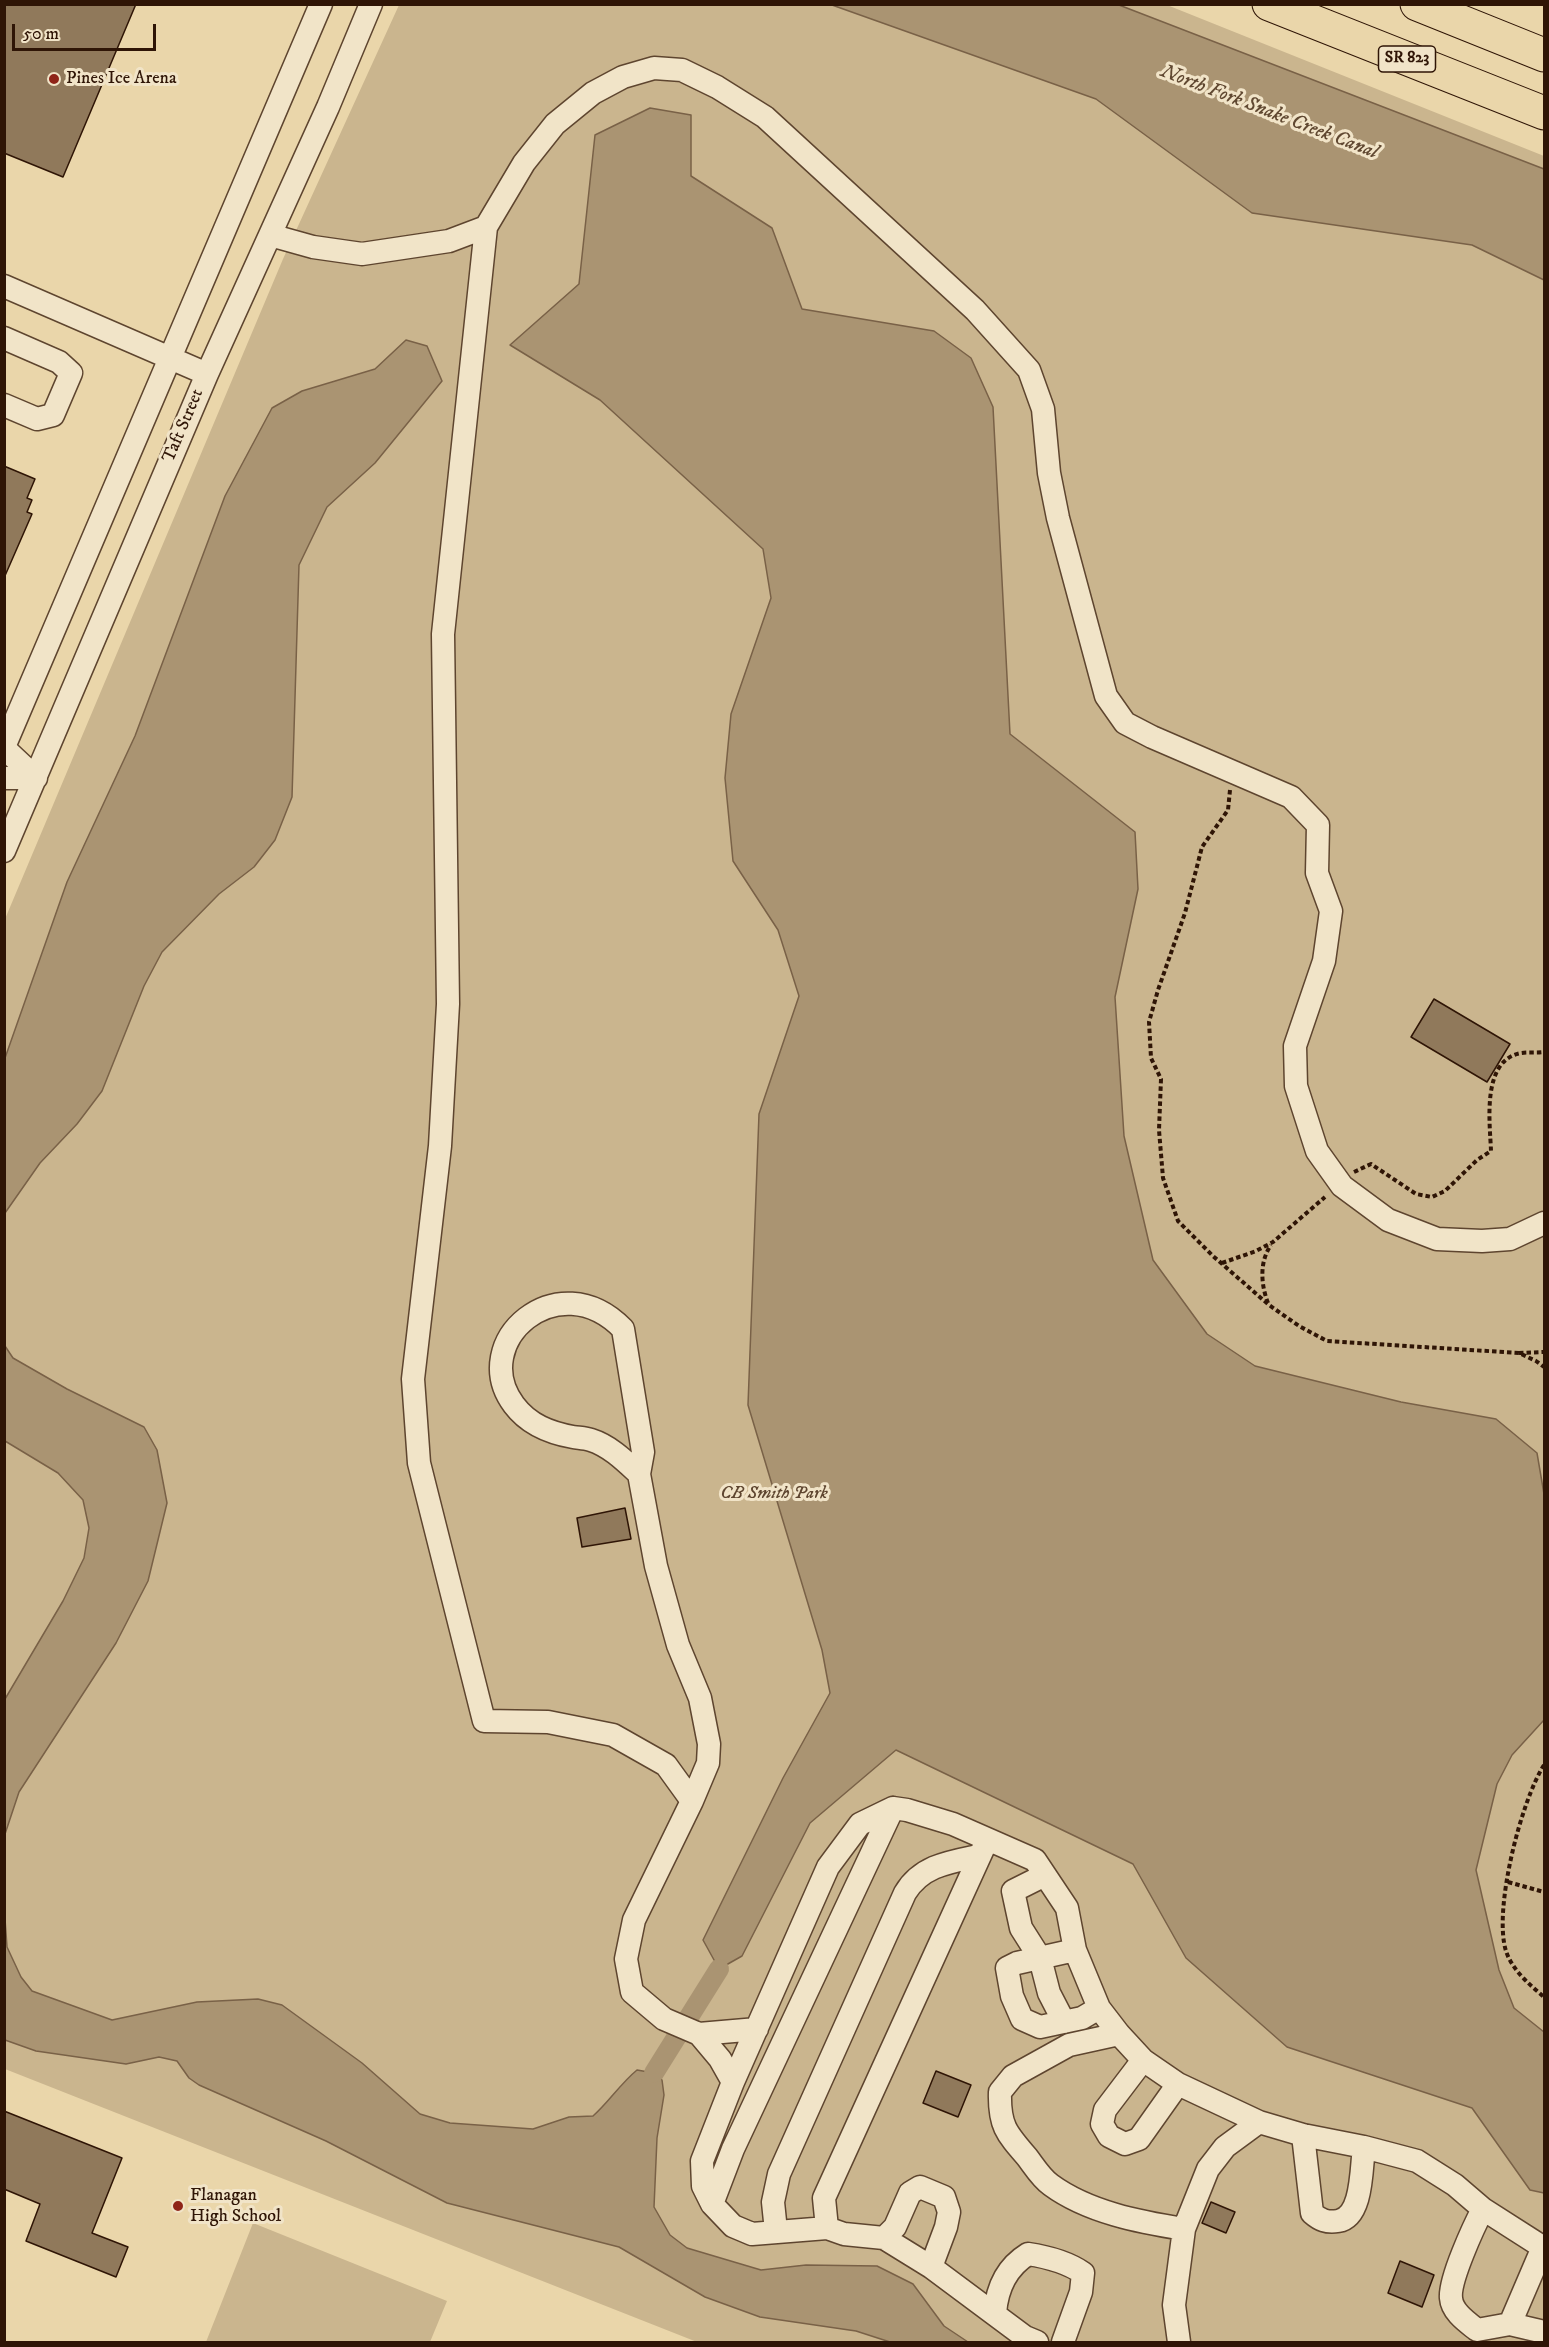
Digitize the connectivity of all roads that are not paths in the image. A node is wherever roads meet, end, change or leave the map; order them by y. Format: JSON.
{"nodes":[{"id":1,"x":321,"y":4,"type":"edge"},
{"id":2,"x":371,"y":4,"type":"edge"},
{"id":3,"x":1269,"y":4,"type":"edge"},
{"id":4,"x":1417,"y":4,"type":"edge"},
{"id":5,"x":1545,"y":56,"type":"edge"},
{"id":6,"x":1545,"y":113,"type":"edge"},
{"id":7,"x":486,"y":228,"type":"junction"},
{"id":8,"x":270,"y":235,"type":"junction"},
{"id":9,"x":4,"y":286,"type":"edge"},
{"id":10,"x":4,"y":338,"type":"edge"},
{"id":11,"x":170,"y":358,"type":"junction"},
{"id":12,"x":207,"y":374,"type":"junction"},
{"id":13,"x":4,"y":405,"type":"edge"},
{"id":14,"x":4,"y":747,"type":"edge"},
{"id":15,"x":4,"y":778,"type":"edge"},
{"id":16,"x":36,"y":778,"type":"junction"},
{"id":17,"x":4,"y":851,"type":"edge"},
{"id":18,"x":1545,"y":1223,"type":"edge"},
{"id":19,"x":639,"y":1474,"type":"junction"},
{"id":20,"x":692,"y":1801,"type":"junction"},
{"id":21,"x":893,"y":1808,"type":"junction"},
{"id":22,"x":983,"y":1848,"type":"junction"},
{"id":23,"x":1044,"y":1875,"type":"junction"},
{"id":24,"x":1075,"y":1950,"type":"junction"},
{"id":25,"x":1040,"y":1958,"type":"junction"},
{"id":26,"x":1099,"y":2008,"type":"junction"},
{"id":27,"x":1064,"y":2022,"type":"junction"},
{"id":28,"x":757,"y":2029,"type":"junction"},
{"id":29,"x":698,"y":2034,"type":"junction"},
{"id":30,"x":1119,"y":2034,"type":"junction"},
{"id":31,"x":1143,"y":2060,"type":"junction"},
{"id":32,"x":733,"y":2082,"type":"junction"},
{"id":33,"x":1178,"y":2084,"type":"junction"},
{"id":34,"x":1259,"y":2122,"type":"junction"},
{"id":35,"x":1303,"y":2135,"type":"junction"},
{"id":36,"x":1364,"y":2147,"type":"junction"},
{"id":37,"x":712,"y":2204,"type":"junction"},
{"id":38,"x":1483,"y":2209,"type":"junction"},
{"id":39,"x":827,"y":2228,"type":"junction"},
{"id":40,"x":1184,"y":2229,"type":"junction"},
{"id":41,"x":776,"y":2230,"type":"junction"},
{"id":42,"x":884,"y":2238,"type":"junction"},
{"id":43,"x":1544,"y":2248,"type":"edge"},
{"id":44,"x":931,"y":2267,"type":"junction"},
{"id":45,"x":995,"y":2313,"type":"junction"},
{"id":46,"x":1510,"y":2324,"type":"junction"},
{"id":47,"x":1545,"y":2332,"type":"edge"},
{"id":48,"x":1037,"y":2343,"type":"edge"},
{"id":49,"x":1063,"y":2343,"type":"edge"},
{"id":50,"x":1179,"y":2343,"type":"edge"}],
"edges":[{"from":1,"to":11,"type":"street"},
{"from":2,"to":8,"type":"street","name":"Taft Street"},
{"from":3,"to":6,"type":"highway","number":"SR 823"},
{"from":4,"to":5,"type":"highway"},
{"from":7,"to":8,"type":"street"},
{"from":7,"to":18,"type":"street"},
{"from":7,"to":20,"type":"street"},
{"from":8,"to":12,"type":"street","name":"Taft Street"},
{"from":9,"to":11,"type":"street"},
{"from":10,"to":13,"type":"street"},
{"from":11,"to":12,"type":"street"},
{"from":11,"to":14,"type":"street"},
{"from":12,"to":16,"type":"street","name":"Taft Street"},
{"from":14,"to":16,"type":"street"},
{"from":15,"to":16,"type":"street"},
{"from":16,"to":17,"type":"street","name":"Taft Street"},
{"from":19,"to":19,"type":"street"},
{"from":19,"to":20,"type":"street"},
{"from":20,"to":29,"type":"street"},
{"from":21,"to":22,"type":"street"},
{"from":21,"to":28,"type":"street"},
{"from":21,"to":37,"type":"street"},
{"from":22,"to":23,"type":"street"},
{"from":22,"to":39,"type":"street"},
{"from":22,"to":41,"type":"street"},
{"from":23,"to":24,"type":"street"},
{"from":23,"to":25,"type":"street"},
{"from":24,"to":25,"type":"street"},
{"from":24,"to":26,"type":"street"},
{"from":25,"to":27,"type":"street"},
{"from":25,"to":27,"type":"street"},
{"from":26,"to":27,"type":"street"},
{"from":26,"to":30,"type":"street"},
{"from":28,"to":29,"type":"street"},
{"from":28,"to":32,"type":"street"},
{"from":29,"to":32,"type":"street"},
{"from":30,"to":31,"type":"street"},
{"from":30,"to":40,"type":"street"},
{"from":31,"to":33,"type":"street"},
{"from":31,"to":33,"type":"street"},
{"from":32,"to":37,"type":"street"},
{"from":33,"to":34,"type":"street"},
{"from":34,"to":35,"type":"street"},
{"from":34,"to":40,"type":"street"},
{"from":35,"to":36,"type":"street"},
{"from":35,"to":36,"type":"street"},
{"from":36,"to":38,"type":"street"},
{"from":37,"to":41,"type":"street"},
{"from":38,"to":43,"type":"street"},
{"from":38,"to":46,"type":"street"},
{"from":39,"to":41,"type":"street"},
{"from":39,"to":42,"type":"street"},
{"from":40,"to":50,"type":"street"},
{"from":42,"to":44,"type":"street"},
{"from":42,"to":44,"type":"street"},
{"from":43,"to":46,"type":"street"},
{"from":44,"to":45,"type":"street"},
{"from":45,"to":48,"type":"street"},
{"from":45,"to":49,"type":"street"},
{"from":46,"to":47,"type":"street"}]}
